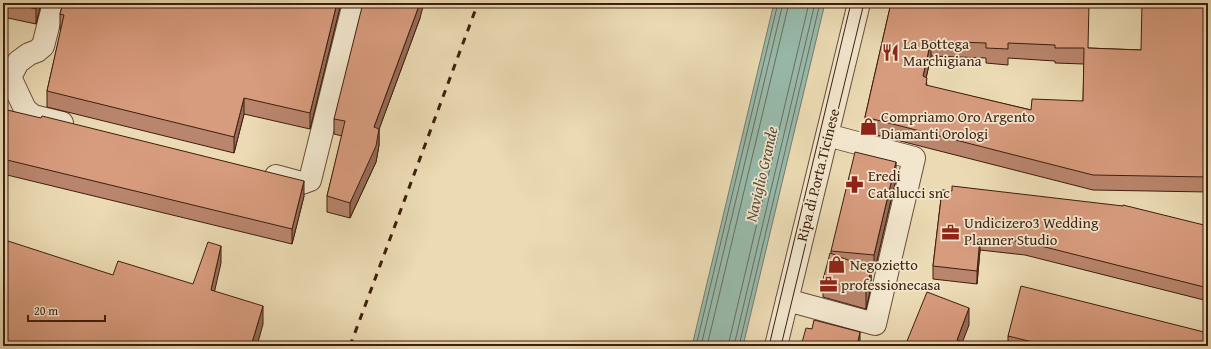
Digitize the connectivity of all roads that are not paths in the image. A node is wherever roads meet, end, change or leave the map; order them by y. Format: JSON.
{"nodes":[{"id":1,"x":54,"y":3,"type":"edge"},
{"id":2,"x":354,"y":3,"type":"edge"},
{"id":3,"x":859,"y":3,"type":"edge"},
{"id":4,"x":6,"y":77,"type":"edge"},
{"id":5,"x":79,"y":128,"type":"edge"},
{"id":6,"x":827,"y":135,"type":"junction"},
{"id":7,"x":256,"y":172,"type":"edge"},
{"id":8,"x":787,"y":300,"type":"junction"},
{"id":9,"x":776,"y":346,"type":"edge"}],
"edges":[{"from":1,"to":4,"type":"street"},
{"from":2,"to":7,"type":"street"},
{"from":3,"to":6,"type":"street","name":"Ripa di Porta Ticinese"},
{"from":4,"to":5,"type":"street"},
{"from":6,"to":8,"type":"street","name":"Ripa di Porta Ticinese"},
{"from":6,"to":8,"type":"street"},
{"from":8,"to":9,"type":"street","name":"Ripa di Porta Ticinese"}]}
